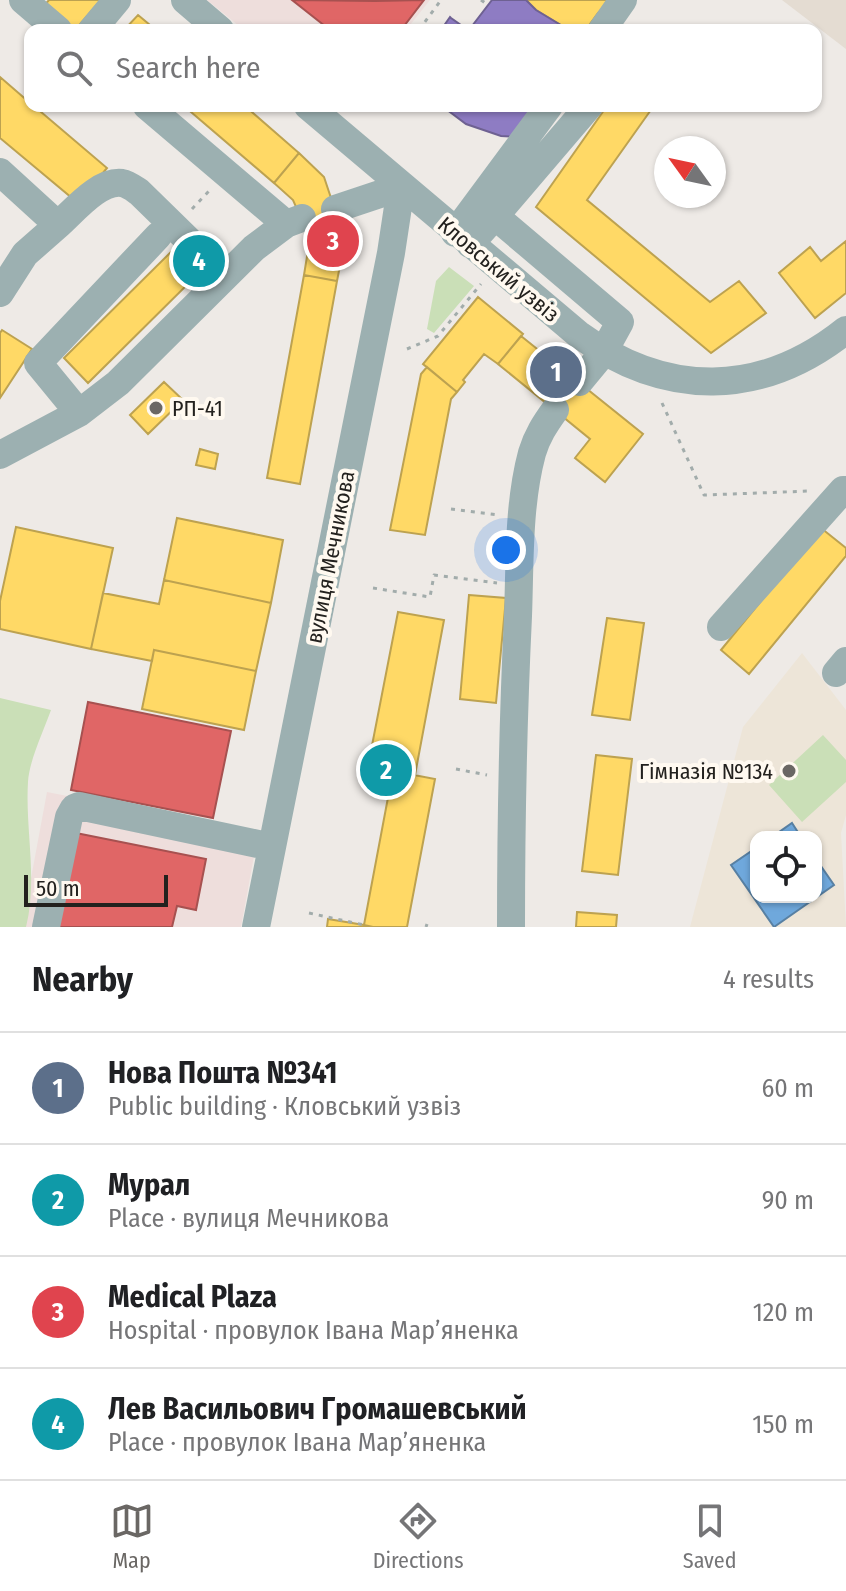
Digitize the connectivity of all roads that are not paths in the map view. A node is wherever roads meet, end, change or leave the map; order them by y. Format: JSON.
{"nodes":[{"id":1,"x":23,"y":0,"type":"edge"},
{"id":2,"x":117,"y":0,"type":"edge"},
{"id":3,"x":185,"y":0,"type":"edge"},
{"id":4,"x":623,"y":0,"type":"edge"},
{"id":5,"x":51,"y":24,"type":"edge"},
{"id":6,"x":97,"y":24,"type":"edge"},
{"id":7,"x":213,"y":24,"type":"edge"},
{"id":8,"x":606,"y":24,"type":"edge"},
{"id":9,"x":154,"y":112,"type":"edge"},
{"id":10,"x":315,"y":112,"type":"edge"},
{"id":11,"x":545,"y":112,"type":"edge"},
{"id":12,"x":584,"y":112,"type":"edge"},
{"id":13,"x":0,"y":172,"type":"edge"},
{"id":14,"x":401,"y":187,"type":"junction"},
{"id":15,"x":335,"y":209,"type":"dead end"},
{"id":16,"x":495,"y":216,"type":"junction"},
{"id":17,"x":58,"y":225,"type":"junction"},
{"id":18,"x":165,"y":230,"type":"junction"},
{"id":19,"x":463,"y":238,"type":"junction"},
{"id":20,"x":560,"y":271,"type":"junction"},
{"id":21,"x":225,"y":276,"type":"junction"},
{"id":22,"x":0,"y":293,"type":"edge"},
{"id":23,"x":535,"y":299,"type":"junction"},
{"id":24,"x":846,"y":330,"type":"edge"},
{"id":25,"x":590,"y":369,"type":"junction"},
{"id":26,"x":555,"y":410,"type":"dead end"},
{"id":27,"x":79,"y":413,"type":"junction"},
{"id":28,"x":0,"y":455,"type":"edge"},
{"id":29,"x":844,"y":490,"type":"edge"},
{"id":30,"x":721,"y":627,"type":"dead end"},
{"id":31,"x":272,"y":847,"type":"junction"},
{"id":32,"x":46,"y":927,"type":"edge"},
{"id":33,"x":256,"y":927,"type":"edge"},
{"id":34,"x":511,"y":927,"type":"edge"}],
"edges":[{"from":1,"to":5,"type":"street"},
{"from":2,"to":6,"type":"street"},
{"from":3,"to":7,"type":"street"},
{"from":4,"to":8,"type":"street"},
{"from":9,"to":21,"type":"street"},
{"from":10,"to":14,"type":"street","name":"Кловський узвіз"},
{"from":11,"to":19,"type":"street"},
{"from":12,"to":16,"type":"street"},
{"from":13,"to":17,"type":"street"},
{"from":14,"to":15,"type":"street"},
{"from":14,"to":19,"type":"street","name":"Кловський узвіз"},
{"from":14,"to":31,"type":"street","name":"вулиця Мечникова"},
{"from":16,"to":19,"type":"street"},
{"from":16,"to":20,"type":"street"},
{"from":17,"to":18,"type":"street"},
{"from":17,"to":22,"type":"street"},
{"from":18,"to":21,"type":"street"},
{"from":18,"to":27,"type":"street"},
{"from":19,"to":23,"type":"street","name":"Кловський узвіз"},
{"from":20,"to":23,"type":"street"},
{"from":20,"to":25,"type":"street"},
{"from":21,"to":27,"type":"street"},
{"from":23,"to":25,"type":"street","name":"Кловський узвіз"},
{"from":24,"to":25,"type":"street","name":"Кловський узвіз"},
{"from":26,"to":34,"type":"street"},
{"from":27,"to":28,"type":"street"},
{"from":29,"to":30,"type":"street"},
{"from":31,"to":32,"type":"street"},
{"from":31,"to":33,"type":"street","name":"вулиця Мечникова"}]}
